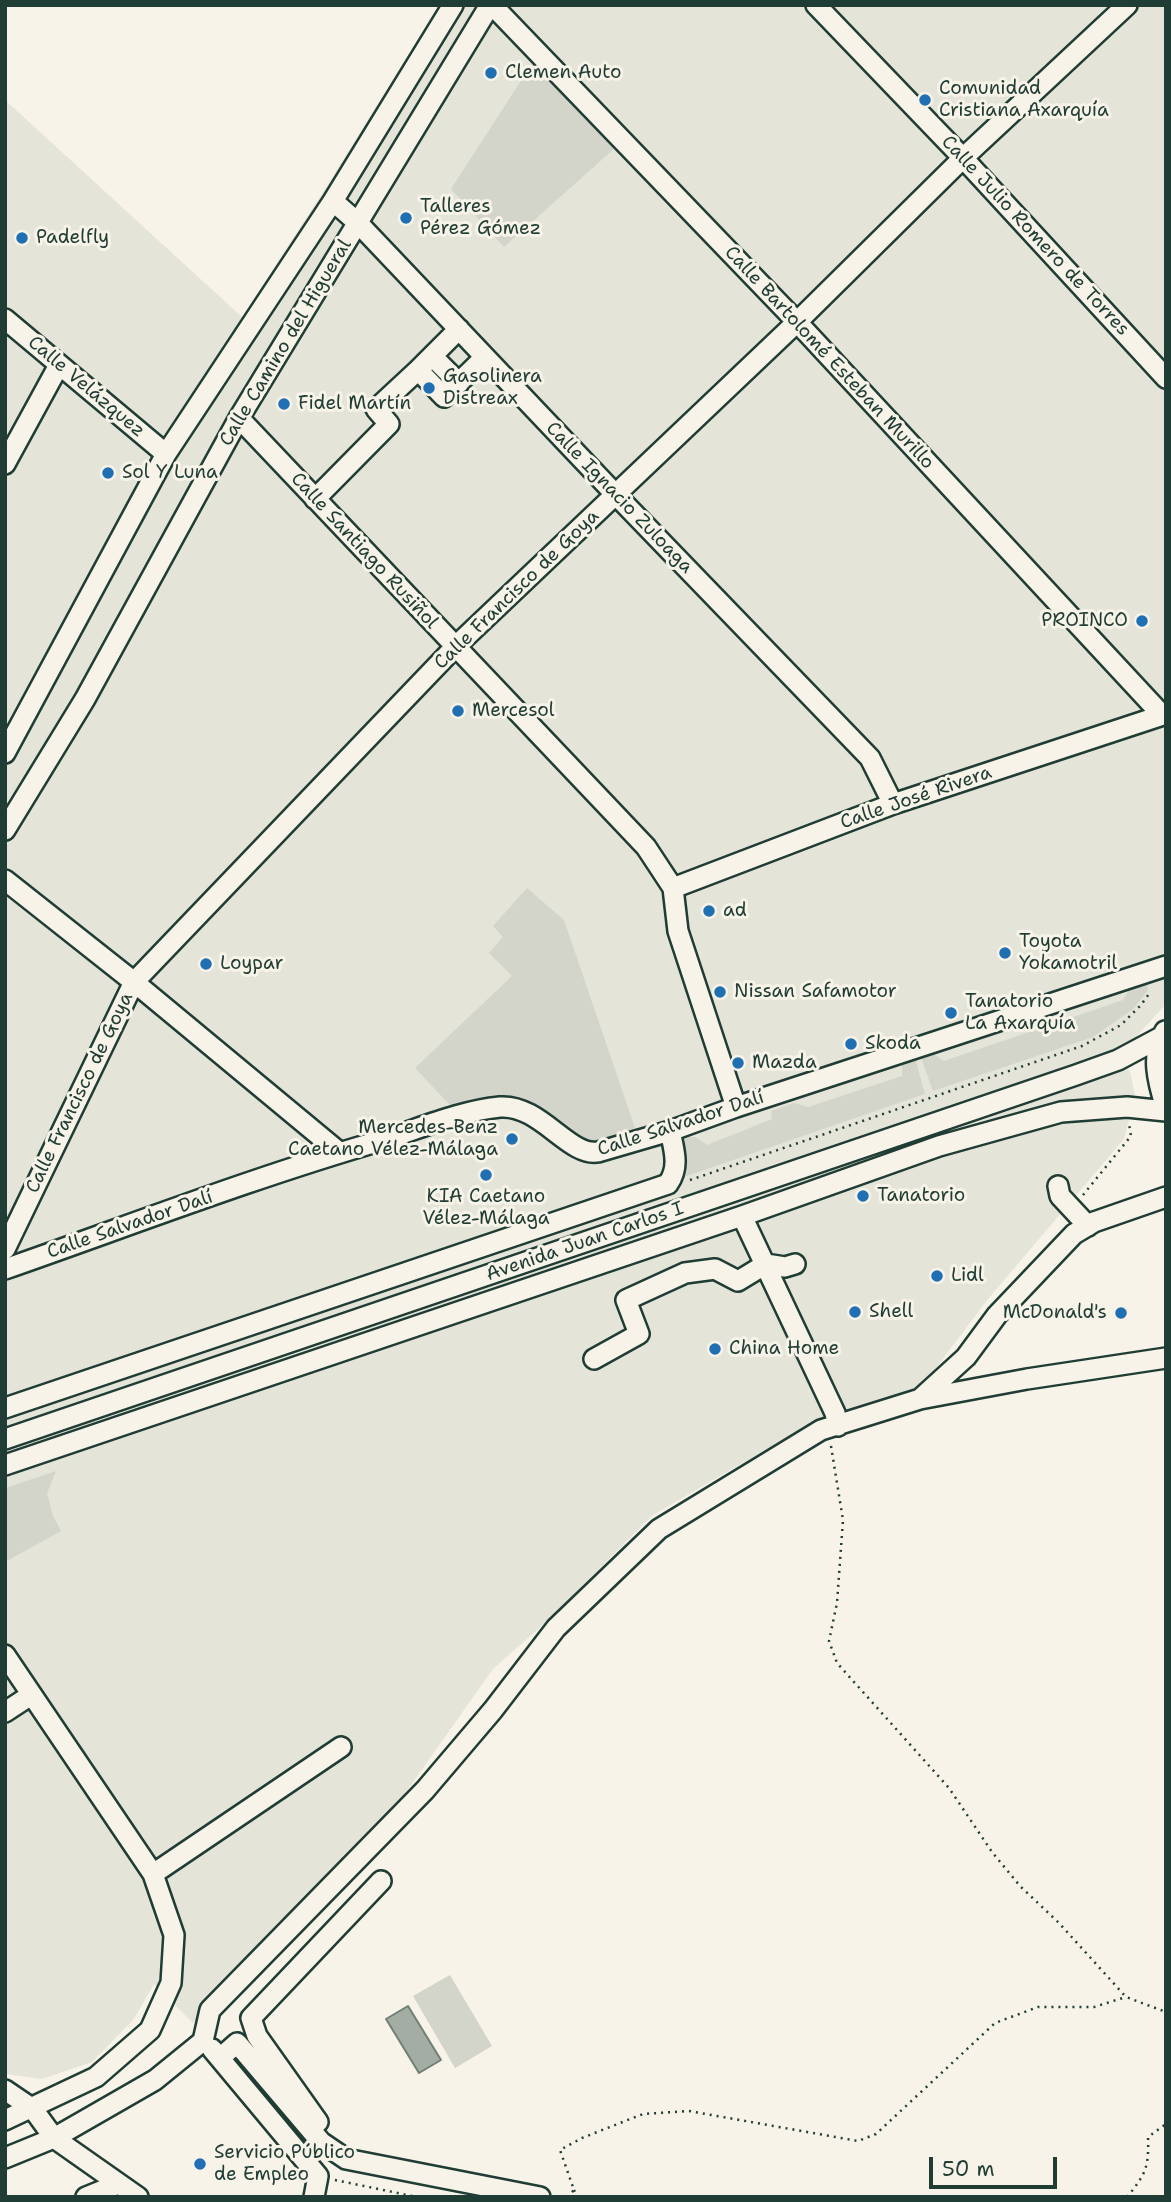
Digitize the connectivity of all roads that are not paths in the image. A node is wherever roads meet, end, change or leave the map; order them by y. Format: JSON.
{"nodes":[{"id":1,"x":453,"y":5,"type":"edge"},
{"id":2,"x":491,"y":5,"type":"edge"},
{"id":3,"x":816,"y":5,"type":"edge"},
{"id":4,"x":1127,"y":5,"type":"edge"},
{"id":5,"x":963,"y":158,"type":"junction"},
{"id":6,"x":333,"y":201,"type":"junction"},
{"id":7,"x":358,"y":223,"type":"junction"},
{"id":8,"x":5,"y":319,"type":"edge"},
{"id":9,"x":797,"y":322,"type":"junction"},
{"id":10,"x":459,"y":329,"type":"junction"},
{"id":11,"x":432,"y":356,"type":"junction"},
{"id":12,"x":485,"y":357,"type":"junction"},
{"id":13,"x":59,"y":365,"type":"junction"},
{"id":14,"x":418,"y":370,"type":"junction"},
{"id":15,"x":1166,"y":378,"type":"edge"},
{"id":16,"x":458,"y":383,"type":"junction"},
{"id":17,"x":239,"y":418,"type":"junction"},
{"id":18,"x":166,"y":454,"type":"junction"},
{"id":19,"x":5,"y":464,"type":"edge"},
{"id":20,"x":616,"y":495,"type":"junction"},
{"id":21,"x":315,"y":499,"type":"junction"},
{"id":22,"x":455,"y":647,"type":"junction"},
{"id":23,"x":1164,"y":715,"type":"edge"},
{"id":24,"x":5,"y":753,"type":"edge"},
{"id":25,"x":893,"y":804,"type":"junction"},
{"id":26,"x":5,"y":830,"type":"edge"},
{"id":27,"x":5,"y":880,"type":"edge"},
{"id":28,"x":673,"y":888,"type":"junction"},
{"id":29,"x":1163,"y":974,"type":"edge"},
{"id":30,"x":134,"y":982,"type":"junction"},
{"id":31,"x":1163,"y":1034,"type":"edge"},
{"id":32,"x":736,"y":1107,"type":"junction"},
{"id":33,"x":1166,"y":1109,"type":"edge"},
{"id":34,"x":670,"y":1131,"type":"junction"},
{"id":35,"x":339,"y":1152,"type":"junction"},
{"id":36,"x":1058,"y":1186,"type":"dead end"},
{"id":37,"x":1166,"y":1197,"type":"edge"},
{"id":38,"x":1126,"y":1212,"type":"junction"},
{"id":39,"x":1166,"y":1213,"type":"edge"},
{"id":40,"x":742,"y":1216,"type":"junction"},
{"id":41,"x":1088,"y":1226,"type":"junction"},
{"id":42,"x":5,"y":1249,"type":"edge"},
{"id":43,"x":795,"y":1264,"type":"dead end"},
{"id":44,"x":766,"y":1265,"type":"junction"},
{"id":45,"x":5,"y":1269,"type":"edge"},
{"id":46,"x":1166,"y":1358,"type":"edge"},
{"id":47,"x":594,"y":1359,"type":"dead end"},
{"id":48,"x":920,"y":1399,"type":"junction"},
{"id":49,"x":5,"y":1408,"type":"edge"},
{"id":50,"x":838,"y":1426,"type":"junction"},
{"id":51,"x":5,"y":1439,"type":"edge"},
{"id":52,"x":5,"y":1465,"type":"edge"},
{"id":53,"x":5,"y":1655,"type":"edge"},
{"id":54,"x":31,"y":1695,"type":"junction"},
{"id":55,"x":5,"y":1712,"type":"edge"},
{"id":56,"x":341,"y":1747,"type":"dead end"},
{"id":57,"x":153,"y":1874,"type":"junction"},
{"id":58,"x":381,"y":1881,"type":"dead end"},
{"id":59,"x":203,"y":2041,"type":"junction"},
{"id":60,"x":220,"y":2058,"type":"junction"},
{"id":61,"x":5,"y":2090,"type":"edge"},
{"id":62,"x":33,"y":2109,"type":"junction"},
{"id":63,"x":5,"y":2120,"type":"edge"},
{"id":64,"x":54,"y":2138,"type":"junction"},
{"id":65,"x":5,"y":2158,"type":"edge"},
{"id":66,"x":346,"y":2160,"type":"junction"},
{"id":67,"x":118,"y":2184,"type":"junction"},
{"id":68,"x":86,"y":2197,"type":"edge"},
{"id":69,"x":138,"y":2197,"type":"edge"},
{"id":70,"x":314,"y":2197,"type":"edge"},
{"id":71,"x":540,"y":2197,"type":"edge"}],
"edges":[{"from":1,"to":6,"type":"street","name":"Calle Camino del Higueral"},
{"from":2,"to":7,"type":"street","name":"Calle Camino del Higueral"},
{"from":2,"to":9,"type":"street","name":"Calle Bartolomé Esteban Murillo"},
{"from":3,"to":5,"type":"street","name":"Calle Julio Romero de Torres"},
{"from":4,"to":5,"type":"street","name":"Calle Francisco de Goya"},
{"from":5,"to":9,"type":"street","name":"Calle Francisco de Goya"},
{"from":5,"to":15,"type":"street","name":"Calle Julio Romero de Torres"},
{"from":6,"to":7,"type":"street","name":"Calle Ignacio Zuloaga"},
{"from":6,"to":18,"type":"street","name":"Calle Camino del Higueral"},
{"from":7,"to":10,"type":"street","name":"Calle Ignacio Zuloaga"},
{"from":7,"to":17,"type":"street","name":"Calle Camino del Higueral"},
{"from":8,"to":13,"type":"street","name":"Calle Velázquez"},
{"from":9,"to":20,"type":"street","name":"Calle Francisco de Goya"},
{"from":9,"to":23,"type":"street","name":"Calle Bartolomé Esteban Murillo"},
{"from":10,"to":11,"type":"street"},
{"from":10,"to":12,"type":"street","name":"Calle Ignacio Zuloaga"},
{"from":11,"to":14,"type":"street"},
{"from":11,"to":16,"type":"street"},
{"from":12,"to":16,"type":"street"},
{"from":12,"to":20,"type":"street","name":"Calle Ignacio Zuloaga"},
{"from":13,"to":18,"type":"street","name":"Calle Velázquez"},
{"from":13,"to":19,"type":"street"},
{"from":14,"to":16,"type":"street"},
{"from":14,"to":21,"type":"street"},
{"from":17,"to":21,"type":"street","name":"Calle Santiago Rusiñol"},
{"from":17,"to":26,"type":"street","name":"Calle Camino del Higueral"},
{"from":18,"to":24,"type":"street","name":"Calle Camino del Higueral"},
{"from":20,"to":22,"type":"street","name":"Calle Francisco de Goya"},
{"from":20,"to":25,"type":"street","name":"Calle Ignacio Zuloaga"},
{"from":21,"to":22,"type":"street","name":"Calle Santiago Rusiñol"},
{"from":22,"to":28,"type":"street","name":"Calle Santiago Rusiñol"},
{"from":22,"to":30,"type":"street","name":"Calle Francisco de Goya"},
{"from":23,"to":25,"type":"street","name":"Calle José Rivera"},
{"from":25,"to":28,"type":"street","name":"Calle José Rivera"},
{"from":27,"to":30,"type":"street"},
{"from":28,"to":32,"type":"street","name":"Calle Santiago Rusiñol"},
{"from":29,"to":32,"type":"street","name":"Calle Salvador Dalí"},
{"from":30,"to":35,"type":"street"},
{"from":30,"to":42,"type":"street","name":"Calle Francisco de Goya"},
{"from":31,"to":33,"type":"street"},
{"from":31,"to":51,"type":"street","name":"Avenida Juan Carlos I"},
{"from":32,"to":34,"type":"street","name":"Calle Salvador Dalí"},
{"from":33,"to":40,"type":"street","name":"Avenida Juan Carlos I"},
{"from":34,"to":35,"type":"street","name":"Calle Salvador Dalí"},
{"from":34,"to":49,"type":"street"},
{"from":35,"to":45,"type":"street","name":"Calle Salvador Dalí"},
{"from":36,"to":41,"type":"street"},
{"from":37,"to":38,"type":"street"},
{"from":38,"to":39,"type":"street"},
{"from":38,"to":41,"type":"street"},
{"from":40,"to":44,"type":"street"},
{"from":40,"to":52,"type":"street","name":"Avenida Juan Carlos I"},
{"from":41,"to":48,"type":"street"},
{"from":43,"to":44,"type":"street"},
{"from":44,"to":47,"type":"street"},
{"from":44,"to":50,"type":"street"},
{"from":46,"to":48,"type":"street"},
{"from":48,"to":50,"type":"street"},
{"from":50,"to":59,"type":"street"},
{"from":53,"to":54,"type":"street"},
{"from":54,"to":55,"type":"street"},
{"from":54,"to":57,"type":"street"},
{"from":56,"to":57,"type":"street"},
{"from":57,"to":62,"type":"street"},
{"from":58,"to":66,"type":"street"},
{"from":59,"to":60,"type":"street"},
{"from":59,"to":64,"type":"street"},
{"from":60,"to":66,"type":"street"},
{"from":60,"to":70,"type":"street"},
{"from":61,"to":62,"type":"street"},
{"from":62,"to":63,"type":"street"},
{"from":62,"to":64,"type":"street"},
{"from":64,"to":65,"type":"street"},
{"from":64,"to":67,"type":"street"},
{"from":66,"to":71,"type":"street"},
{"from":67,"to":68,"type":"street"},
{"from":67,"to":69,"type":"street"}]}
